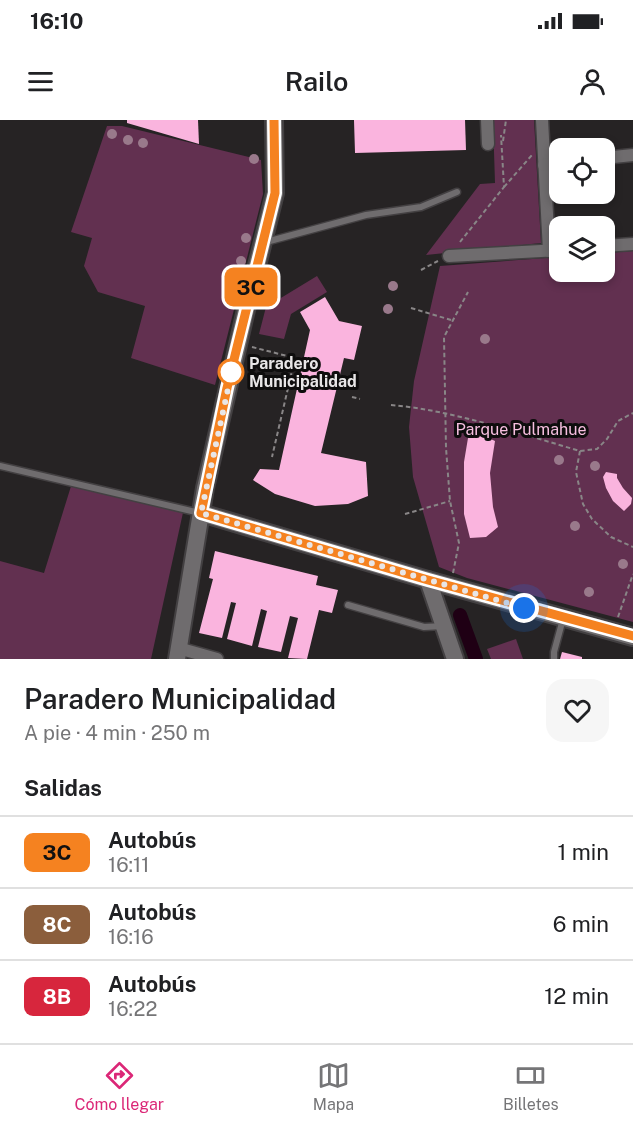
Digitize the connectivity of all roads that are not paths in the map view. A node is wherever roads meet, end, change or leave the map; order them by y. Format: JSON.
{"nodes":[{"id":1,"x":274,"y":120,"type":"edge"},
{"id":2,"x":487,"y":120,"type":"edge"},
{"id":3,"x":542,"y":120,"type":"edge"},
{"id":4,"x":488,"y":144,"type":"dead end"},
{"id":5,"x":633,"y":155,"type":"edge"},
{"id":6,"x":615,"y":157,"type":"edge"},
{"id":7,"x":549,"y":164,"type":"edge"},
{"id":8,"x":544,"y":165,"type":"junction"},
{"id":9,"x":457,"y":192,"type":"dead end"},
{"id":10,"x":550,"y":216,"type":"edge"},
{"id":11,"x":262,"y":243,"type":"junction"},
{"id":12,"x":633,"y":244,"type":"edge"},
{"id":13,"x":615,"y":245,"type":"edge"},
{"id":14,"x":549,"y":250,"type":"edge"},
{"id":15,"x":448,"y":256,"type":"road end"},
{"id":16,"x":0,"y":466,"type":"edge"},
{"id":17,"x":201,"y":513,"type":"junction"},
{"id":18,"x":428,"y":580,"type":"junction"},
{"id":19,"x":348,"y":605,"type":"dead end"},
{"id":20,"x":563,"y":619,"type":"junction"},
{"id":21,"x":444,"y":626,"type":"junction"},
{"id":22,"x":633,"y":636,"type":"edge"},
{"id":23,"x":178,"y":654,"type":"edge"},
{"id":24,"x":217,"y":659,"type":"edge"},
{"id":25,"x":455,"y":659,"type":"edge"},
{"id":26,"x":554,"y":659,"type":"edge"}],
"edges":[{"from":1,"to":11,"type":"main road"},
{"from":2,"to":4,"type":"street"},
{"from":3,"to":8,"type":"street"},
{"from":5,"to":6,"type":"street"},
{"from":7,"to":8,"type":"street"},
{"from":8,"to":10,"type":"street"},
{"from":9,"to":11,"type":"lane"},
{"from":11,"to":17,"type":"main road"},
{"from":12,"to":13,"type":"street"},
{"from":14,"to":15,"type":"street"},
{"from":16,"to":17,"type":"lane"},
{"from":17,"to":18,"type":"main road"},
{"from":17,"to":23,"type":"main road"},
{"from":18,"to":20,"type":"main road"},
{"from":18,"to":21,"type":"main road"},
{"from":19,"to":21,"type":"lane"},
{"from":20,"to":22,"type":"main road"},
{"from":20,"to":26,"type":"lane"},
{"from":21,"to":25,"type":"main road"},
{"from":23,"to":24,"type":"street"}]}
